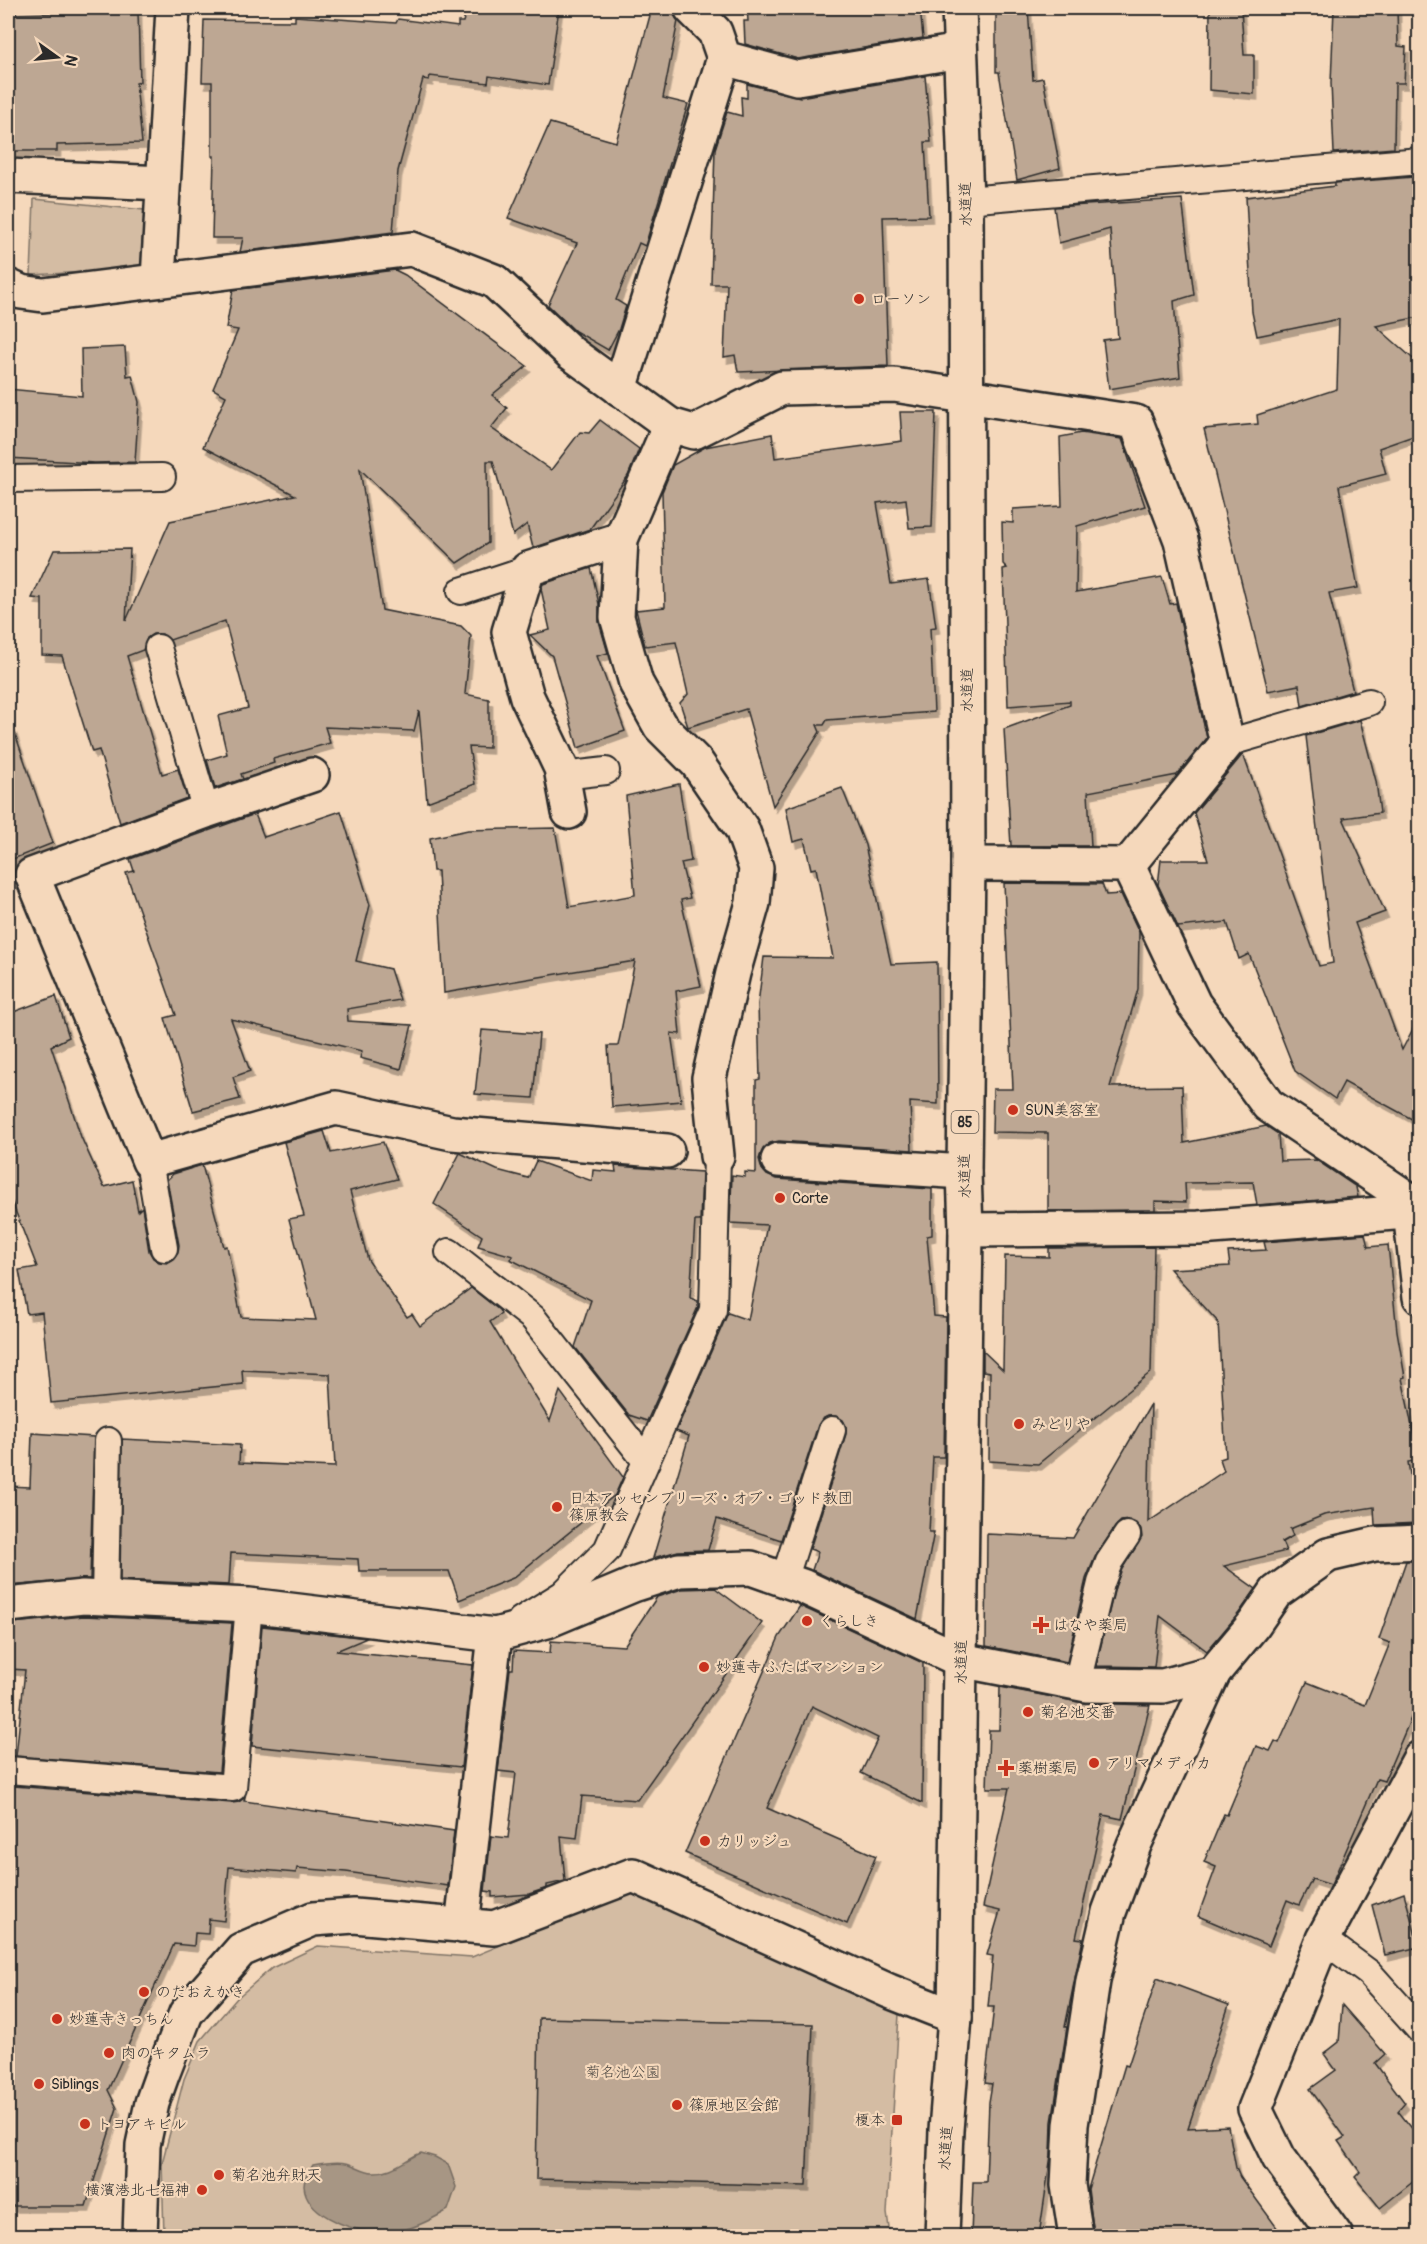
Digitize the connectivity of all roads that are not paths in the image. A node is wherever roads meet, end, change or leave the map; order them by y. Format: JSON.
{"nodes":[{"id":1,"x":173,"y":8,"type":"edge"},
{"id":2,"x":691,"y":8,"type":"edge"},
{"id":3,"x":959,"y":8,"type":"edge"},
{"id":4,"x":718,"y":33,"type":"edge"},
{"id":5,"x":960,"y":51,"type":"junction"},
{"id":6,"x":1419,"y":161,"type":"edge"},
{"id":7,"x":8,"y":176,"type":"edge"},
{"id":8,"x":163,"y":183,"type":"junction"},
{"id":9,"x":966,"y":200,"type":"junction"},
{"id":10,"x":158,"y":280,"type":"junction"},
{"id":11,"x":8,"y":286,"type":"edge"},
{"id":12,"x":620,"y":388,"type":"junction"},
{"id":13,"x":966,"y":395,"type":"junction"},
{"id":14,"x":670,"y":425,"type":"junction"},
{"id":15,"x":162,"y":477,"type":"dead end"},
{"id":16,"x":8,"y":479,"type":"edge"},
{"id":17,"x":621,"y":539,"type":"junction"},
{"id":18,"x":528,"y":569,"type":"junction"},
{"id":19,"x":461,"y":591,"type":"dead end"},
{"id":20,"x":158,"y":648,"type":"dead end"},
{"id":21,"x":1369,"y":702,"type":"dead end"},
{"id":22,"x":1227,"y":743,"type":"junction"},
{"id":23,"x":606,"y":771,"type":"dead end"},
{"id":24,"x":312,"y":776,"type":"dead end"},
{"id":25,"x":562,"y":776,"type":"junction"},
{"id":26,"x":206,"y":811,"type":"junction"},
{"id":27,"x":569,"y":812,"type":"dead end"},
{"id":28,"x":968,"y":864,"type":"junction"},
{"id":29,"x":1128,"y":866,"type":"junction"},
{"id":30,"x":20,"y":879,"type":"edge"},
{"id":31,"x":667,"y":1151,"type":"dead end"},
{"id":32,"x":717,"y":1156,"type":"joint"},
{"id":33,"x":778,"y":1160,"type":"dead end"},
{"id":34,"x":149,"y":1161,"type":"junction"},
{"id":35,"x":964,"y":1172,"type":"junction"},
{"id":36,"x":1416,"y":1210,"type":"edge"},
{"id":37,"x":966,"y":1230,"type":"junction"},
{"id":38,"x":164,"y":1248,"type":"dead end"},
{"id":39,"x":449,"y":1252,"type":"dead end"},
{"id":40,"x":1419,"y":1297,"type":"edge"},
{"id":41,"x":832,"y":1430,"type":"dead end"},
{"id":42,"x":108,"y":1441,"type":"dead end"},
{"id":43,"x":646,"y":1461,"type":"junction"},
{"id":44,"x":1127,"y":1535,"type":"dead end"},
{"id":45,"x":1419,"y":1542,"type":"edge"},
{"id":46,"x":784,"y":1580,"type":"junction"},
{"id":47,"x":105,"y":1599,"type":"junction"},
{"id":48,"x":8,"y":1605,"type":"edge"},
{"id":49,"x":249,"y":1605,"type":"junction"},
{"id":50,"x":495,"y":1635,"type":"junction"},
{"id":51,"x":960,"y":1660,"type":"junction"},
{"id":52,"x":1214,"y":1672,"type":"junction"},
{"id":53,"x":1077,"y":1683,"type":"junction"},
{"id":54,"x":1419,"y":1758,"type":"edge"},
{"id":55,"x":8,"y":1770,"type":"edge"},
{"id":56,"x":462,"y":1926,"type":"junction"},
{"id":57,"x":1323,"y":1939,"type":"junction"},
{"id":58,"x":956,"y":2017,"type":"junction"},
{"id":59,"x":1419,"y":2030,"type":"edge"},
{"id":60,"x":140,"y":2236,"type":"edge"},
{"id":61,"x":942,"y":2236,"type":"edge"},
{"id":62,"x":1076,"y":2236,"type":"edge"},
{"id":63,"x":1336,"y":2236,"type":"edge"}],
"edges":[{"from":1,"to":8,"type":"street"},
{"from":2,"to":4,"type":"street"},
{"from":3,"to":5,"type":"street","name":"水道道","number":"85"},
{"from":4,"to":5,"type":"street"},
{"from":4,"to":12,"type":"street"},
{"from":5,"to":9,"type":"street","name":"水道道","number":"85"},
{"from":6,"to":9,"type":"lane"},
{"from":7,"to":8,"type":"street"},
{"from":8,"to":10,"type":"street"},
{"from":9,"to":13,"type":"street","name":"水道道","number":"85"},
{"from":10,"to":11,"type":"street"},
{"from":10,"to":12,"type":"street"},
{"from":12,"to":14,"type":"street"},
{"from":13,"to":14,"type":"street"},
{"from":13,"to":22,"type":"street"},
{"from":13,"to":28,"type":"street","name":"水道道","number":"85"},
{"from":14,"to":17,"type":"street"},
{"from":15,"to":16,"type":"lane"},
{"from":17,"to":18,"type":"street"},
{"from":17,"to":32,"type":"street"},
{"from":18,"to":19,"type":"lane"},
{"from":18,"to":25,"type":"street"},
{"from":20,"to":26,"type":"lane"},
{"from":21,"to":22,"type":"lane"},
{"from":22,"to":29,"type":"street"},
{"from":23,"to":25,"type":"lane"},
{"from":24,"to":26,"type":"street"},
{"from":25,"to":27,"type":"street"},
{"from":26,"to":30,"type":"street"},
{"from":28,"to":29,"type":"street"},
{"from":28,"to":35,"type":"street","name":"水道道","number":"85"},
{"from":29,"to":36,"type":"street"},
{"from":30,"to":34,"type":"street"},
{"from":31,"to":34,"type":"street"},
{"from":32,"to":43,"type":"lane"},
{"from":33,"to":35,"type":"street"},
{"from":34,"to":38,"type":"lane"},
{"from":35,"to":37,"type":"street","name":"水道道","number":"85"},
{"from":36,"to":37,"type":"street"},
{"from":36,"to":40,"type":"street"},
{"from":37,"to":51,"type":"street","name":"水道道","number":"85"},
{"from":39,"to":43,"type":"lane"},
{"from":41,"to":46,"type":"lane"},
{"from":42,"to":47,"type":"lane"},
{"from":43,"to":50,"type":"lane"},
{"from":44,"to":53,"type":"lane"},
{"from":45,"to":52,"type":"street"},
{"from":46,"to":50,"type":"street"},
{"from":46,"to":51,"type":"street"},
{"from":47,"to":48,"type":"street"},
{"from":47,"to":49,"type":"street"},
{"from":49,"to":50,"type":"street"},
{"from":49,"to":55,"type":"lane"},
{"from":50,"to":56,"type":"street"},
{"from":51,"to":53,"type":"street"},
{"from":51,"to":58,"type":"street","name":"水道道","number":"85"},
{"from":52,"to":53,"type":"street"},
{"from":52,"to":62,"type":"street"},
{"from":54,"to":57,"type":"street"},
{"from":56,"to":58,"type":"street"},
{"from":56,"to":60,"type":"street"},
{"from":57,"to":59,"type":"lane"},
{"from":57,"to":63,"type":"street"},
{"from":58,"to":61,"type":"street","name":"水道道","number":"85"}]}
